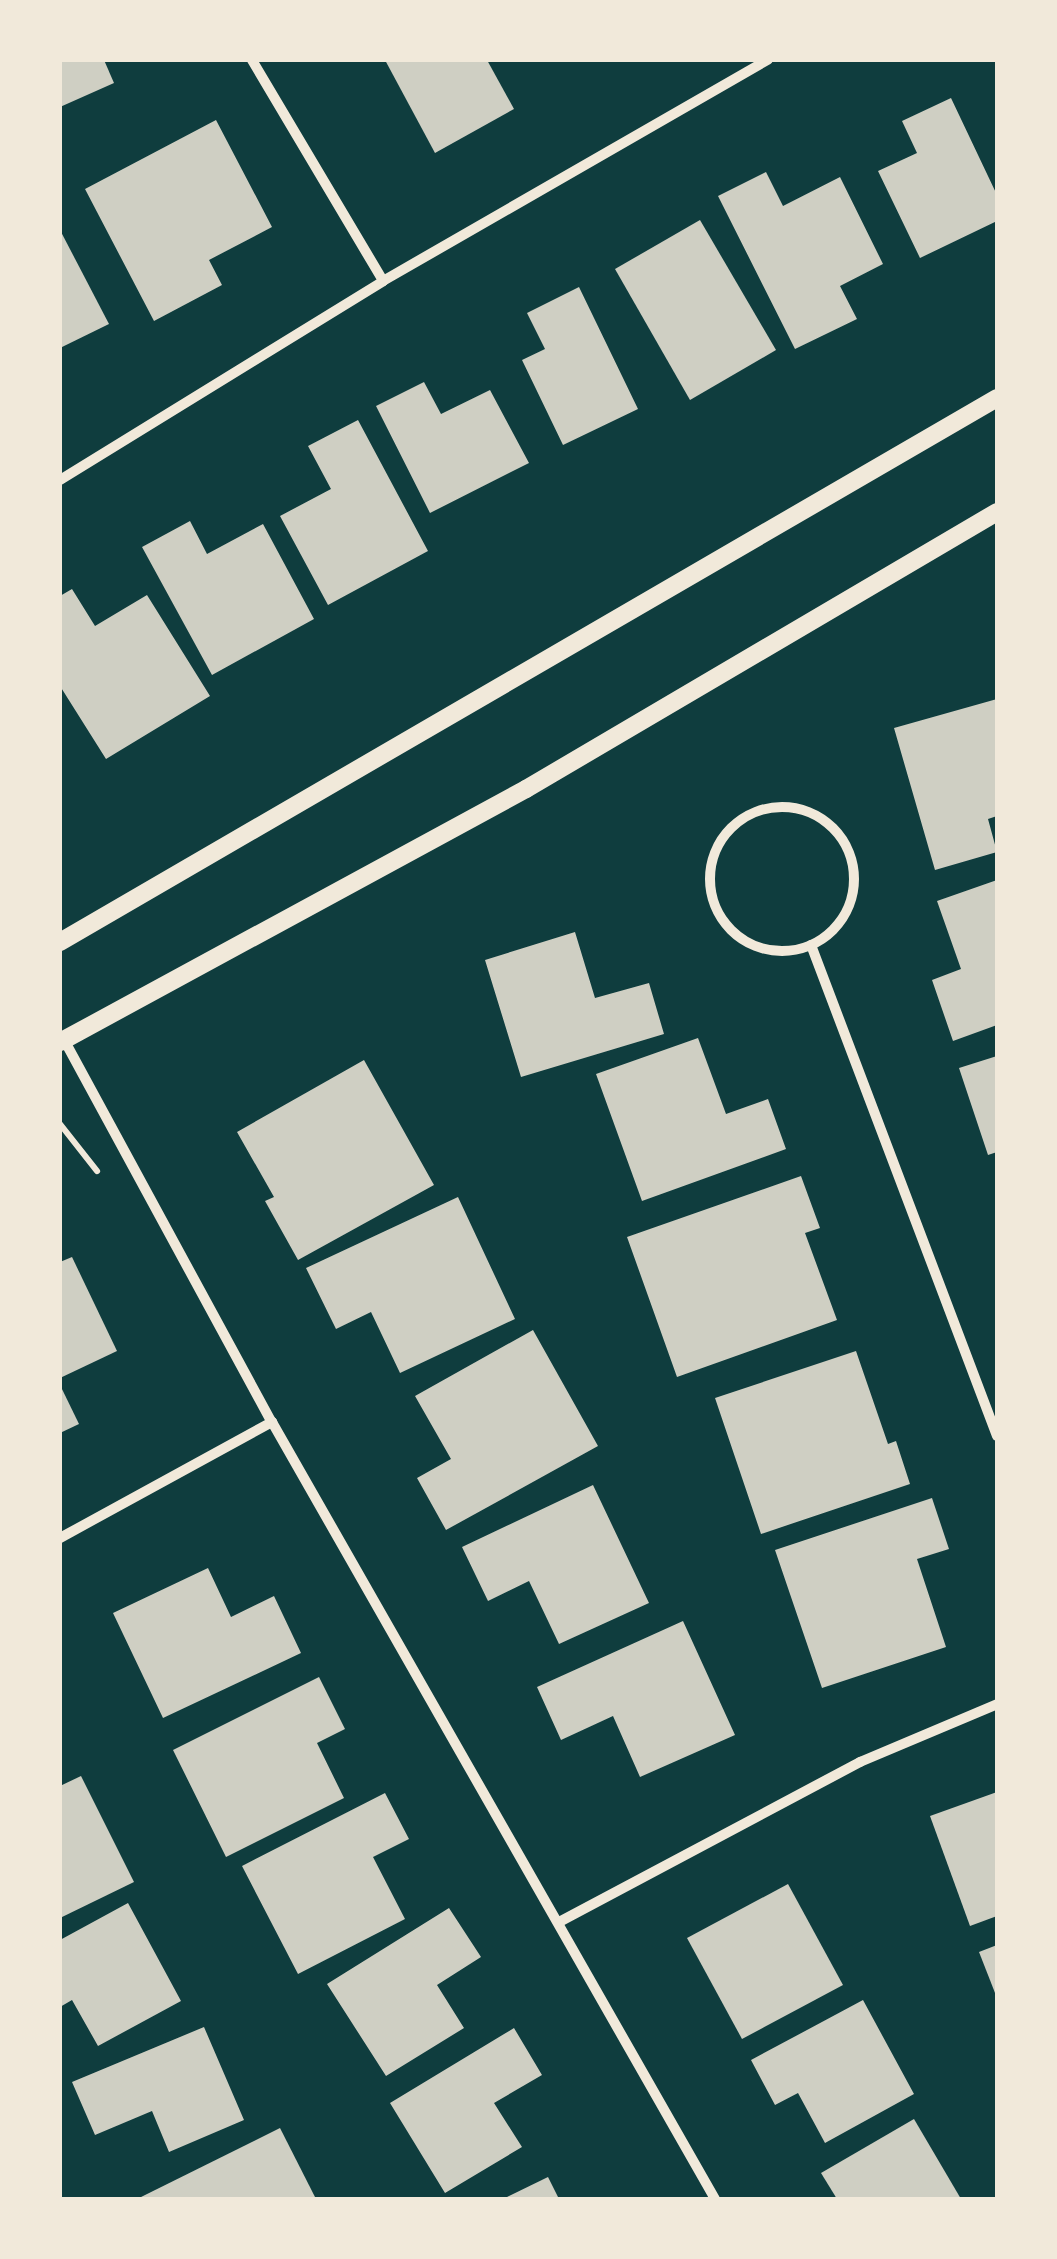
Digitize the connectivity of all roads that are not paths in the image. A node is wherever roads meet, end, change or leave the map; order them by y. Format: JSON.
{"nodes":[{"id":1,"x":252,"y":60,"type":"edge"},
{"id":2,"x":768,"y":60,"type":"edge"},
{"id":3,"x":383,"y":281,"type":"junction"},
{"id":4,"x":997,"y":398,"type":"edge"},
{"id":5,"x":60,"y":480,"type":"edge"},
{"id":6,"x":997,"y":512,"type":"edge"},
{"id":7,"x":60,"y":942,"type":"edge"},
{"id":8,"x":811,"y":944,"type":"junction"},
{"id":9,"x":61,"y":1038,"type":"edge"},
{"id":10,"x":272,"y":1422,"type":"junction"},
{"id":11,"x":997,"y":1436,"type":"edge"},
{"id":12,"x":60,"y":1538,"type":"edge"},
{"id":13,"x":997,"y":1704,"type":"edge"},
{"id":14,"x":561,"y":1921,"type":"junction"},
{"id":15,"x":716,"y":2199,"type":"edge"}],
"edges":[{"from":1,"to":3,"type":"street"},
{"from":2,"to":3,"type":"street"},
{"from":3,"to":5,"type":"street"},
{"from":4,"to":7,"type":"street"},
{"from":6,"to":9,"type":"street"},
{"from":8,"to":8,"type":"street"},
{"from":8,"to":11,"type":"street"},
{"from":9,"to":10,"type":"street"},
{"from":10,"to":12,"type":"street"},
{"from":10,"to":14,"type":"street"},
{"from":13,"to":14,"type":"street"},
{"from":14,"to":15,"type":"street"}]}
